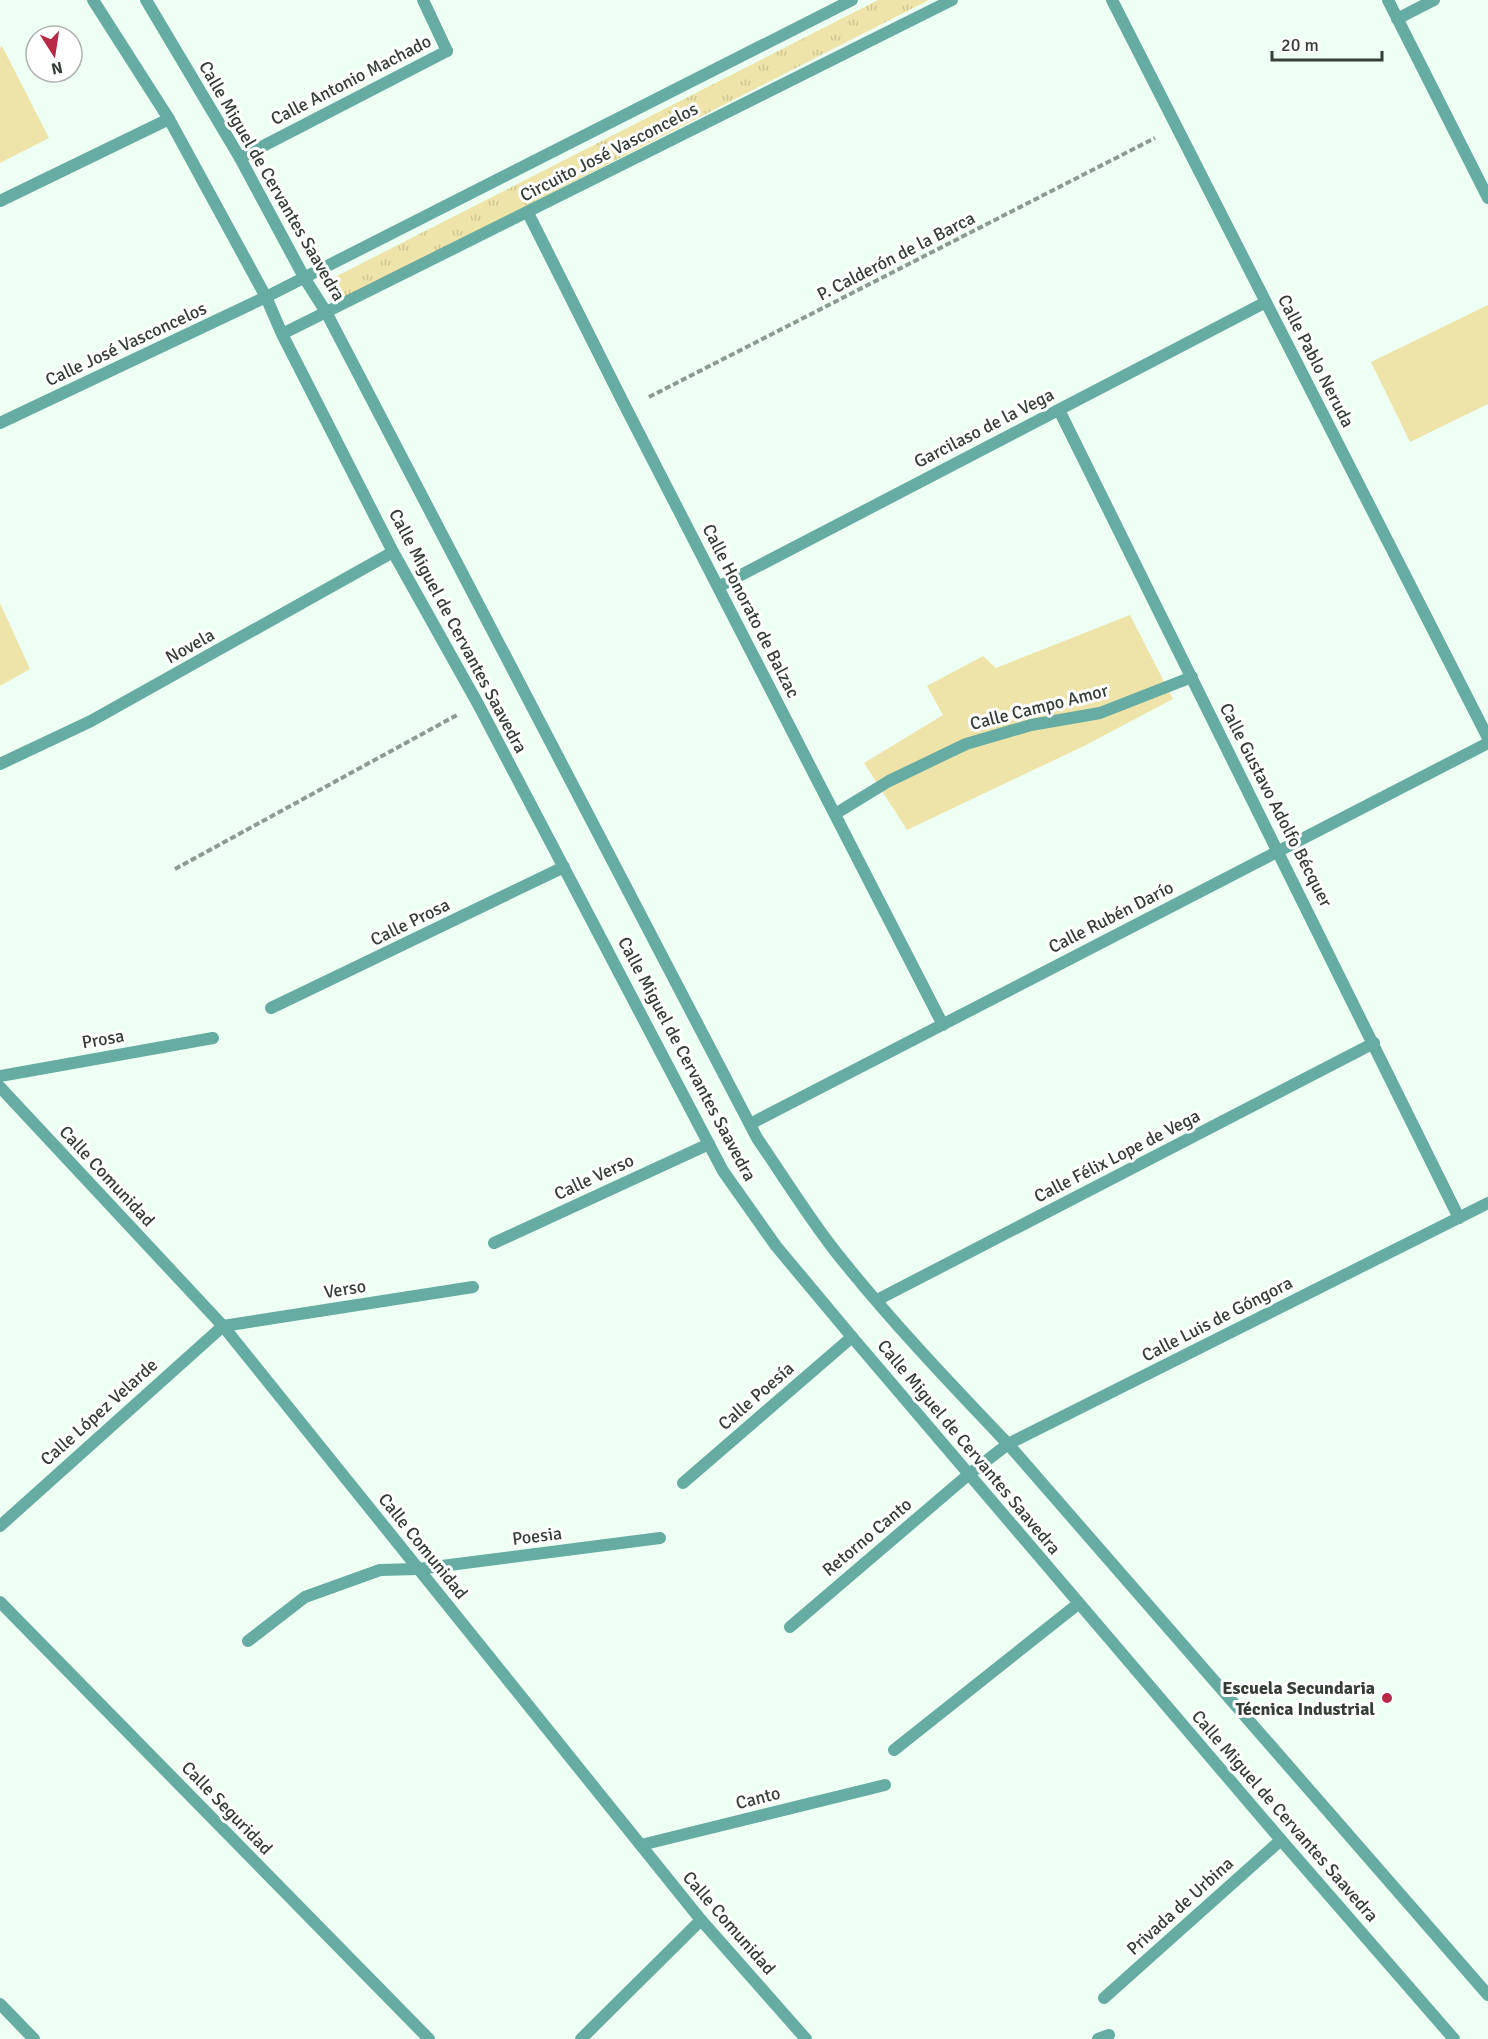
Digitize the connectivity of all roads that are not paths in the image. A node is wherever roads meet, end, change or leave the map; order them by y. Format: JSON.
{"nodes":[{"id":1,"x":93,"y":0,"type":"edge"},
{"id":2,"x":146,"y":0,"type":"edge"},
{"id":3,"x":423,"y":0,"type":"edge"},
{"id":4,"x":852,"y":0,"type":"edge"},
{"id":5,"x":951,"y":0,"type":"edge"},
{"id":6,"x":1112,"y":0,"type":"edge"},
{"id":7,"x":1388,"y":0,"type":"edge"},
{"id":8,"x":1434,"y":0,"type":"edge"},
{"id":9,"x":1397,"y":19,"type":"junction"},
{"id":10,"x":170,"y":119,"type":"junction"},
{"id":11,"x":240,"y":158,"type":"junction"},
{"id":12,"x":1488,"y":198,"type":"edge"},
{"id":13,"x":0,"y":201,"type":"edge"},
{"id":14,"x":528,"y":213,"type":"junction"},
{"id":15,"x":305,"y":279,"type":"junction"},
{"id":16,"x":267,"y":297,"type":"junction"},
{"id":17,"x":1266,"y":302,"type":"junction"},
{"id":18,"x":326,"y":312,"type":"junction"},
{"id":19,"x":282,"y":334,"type":"junction"},
{"id":20,"x":1059,"y":410,"type":"junction"},
{"id":21,"x":0,"y":423,"type":"edge"},
{"id":22,"x":393,"y":552,"type":"junction"},
{"id":23,"x":718,"y":587,"type":"junction"},
{"id":24,"x":1191,"y":677,"type":"junction"},
{"id":25,"x":1488,"y":740,"type":"edge"},
{"id":26,"x":0,"y":764,"type":"edge"},
{"id":27,"x":835,"y":814,"type":"junction"},
{"id":28,"x":1278,"y":851,"type":"junction"},
{"id":29,"x":564,"y":867,"type":"junction"},
{"id":30,"x":271,"y":1008,"type":"dead end"},
{"id":31,"x":943,"y":1025,"type":"junction"},
{"id":32,"x":213,"y":1038,"type":"dead end"},
{"id":33,"x":1374,"y":1043,"type":"junction"},
{"id":34,"x":0,"y":1076,"type":"edge"},
{"id":35,"x":0,"y":1087,"type":"edge"},
{"id":36,"x":750,"y":1124,"type":"junction"},
{"id":37,"x":709,"y":1144,"type":"junction"},
{"id":38,"x":1488,"y":1203,"type":"edge"},
{"id":39,"x":1459,"y":1218,"type":"junction"},
{"id":40,"x":494,"y":1244,"type":"dead end"},
{"id":41,"x":473,"y":1287,"type":"dead end"},
{"id":42,"x":877,"y":1300,"type":"junction"},
{"id":43,"x":223,"y":1326,"type":"junction"},
{"id":44,"x":852,"y":1337,"type":"junction"},
{"id":45,"x":1008,"y":1444,"type":"junction"},
{"id":46,"x":968,"y":1475,"type":"junction"},
{"id":47,"x":683,"y":1483,"type":"dead end"},
{"id":48,"x":0,"y":1526,"type":"edge"},
{"id":49,"x":660,"y":1538,"type":"dead end"},
{"id":50,"x":418,"y":1569,"type":"junction"},
{"id":51,"x":0,"y":1602,"type":"edge"},
{"id":52,"x":1078,"y":1604,"type":"junction"},
{"id":53,"x":790,"y":1627,"type":"dead end"},
{"id":54,"x":248,"y":1641,"type":"dead end"},
{"id":55,"x":894,"y":1750,"type":"dead end"},
{"id":56,"x":885,"y":1785,"type":"dead end"},
{"id":57,"x":1281,"y":1840,"type":"junction"},
{"id":58,"x":641,"y":1845,"type":"junction"},
{"id":59,"x":701,"y":1920,"type":"junction"},
{"id":60,"x":1488,"y":1995,"type":"edge"},
{"id":61,"x":1104,"y":1998,"type":"dead end"},
{"id":62,"x":0,"y":2004,"type":"edge"},
{"id":63,"x":34,"y":2039,"type":"edge"},
{"id":64,"x":429,"y":2039,"type":"edge"},
{"id":65,"x":580,"y":2039,"type":"edge"},
{"id":66,"x":806,"y":2039,"type":"edge"},
{"id":67,"x":1454,"y":2039,"type":"edge"}],
"edges":[{"from":1,"to":10,"type":"street","name":"Calle Miguel de Cervantes Saavedra"},
{"from":2,"to":11,"type":"street","name":"Calle Miguel de Cervantes Saavedra"},
{"from":3,"to":11,"type":"street","name":"Calle Antonio Machado"},
{"from":4,"to":15,"type":"street","name":"Circuito José Vasconcelos"},
{"from":5,"to":14,"type":"street","name":"Circuito José Vasconcelos"},
{"from":6,"to":17,"type":"street","name":"Calle Pablo Neruda"},
{"from":7,"to":9,"type":"street"},
{"from":8,"to":9,"type":"street"},
{"from":9,"to":12,"type":"street"},
{"from":10,"to":13,"type":"street"},
{"from":10,"to":16,"type":"street","name":"Calle Miguel de Cervantes Saavedra"},
{"from":11,"to":15,"type":"street","name":"Calle Miguel de Cervantes Saavedra"},
{"from":14,"to":18,"type":"street","name":"Circuito José Vasconcelos"},
{"from":14,"to":23,"type":"street","name":"Calle Honorato de Balzac"},
{"from":15,"to":16,"type":"street","name":"Circuito José Vasconcelos"},
{"from":15,"to":18,"type":"street","name":"Calle Miguel de Cervantes Saavedra"},
{"from":16,"to":19,"type":"street","name":"Calle Miguel de Cervantes Saavedra"},
{"from":16,"to":21,"type":"street","name":"Calle José Vasconcelos"},
{"from":17,"to":20,"type":"street","name":"Garcilaso de la Vega"},
{"from":17,"to":25,"type":"street","name":"Calle Pablo Neruda"},
{"from":18,"to":19,"type":"street","name":"Circuito José Vasconcelos"},
{"from":18,"to":36,"type":"street","name":"Calle Miguel de Cervantes Saavedra"},
{"from":19,"to":22,"type":"street","name":"Calle Miguel de Cervantes Saavedra"},
{"from":20,"to":23,"type":"street","name":"Garcilaso de la Vega"},
{"from":20,"to":24,"type":"street","name":"Calle Gustavo Adolfo Bécquer"},
{"from":22,"to":26,"type":"street","name":"Novela"},
{"from":22,"to":29,"type":"street","name":"Calle Miguel de Cervantes Saavedra"},
{"from":23,"to":27,"type":"street","name":"Calle Honorato de Balzac"},
{"from":24,"to":27,"type":"street","name":"Calle Campo Amor"},
{"from":24,"to":28,"type":"street","name":"Calle Gustavo Adolfo Bécquer"},
{"from":25,"to":28,"type":"street","name":"Calle Rubén Darío"},
{"from":27,"to":31,"type":"street","name":"Calle Honorato de Balzac"},
{"from":28,"to":31,"type":"street","name":"Calle Rubén Darío"},
{"from":28,"to":33,"type":"street","name":"Calle Gustavo Adolfo Bécquer"},
{"from":29,"to":30,"type":"street","name":"Calle Prosa"},
{"from":29,"to":37,"type":"street","name":"Calle Miguel de Cervantes Saavedra"},
{"from":31,"to":36,"type":"street","name":"Calle Rubén Darío"},
{"from":32,"to":34,"type":"street","name":"Prosa"},
{"from":33,"to":39,"type":"street","name":"Calle Gustavo Adolfo Bécquer"},
{"from":33,"to":42,"type":"street","name":"Calle Félix Lope de Vega"},
{"from":35,"to":43,"type":"street","name":"Calle Comunidad"},
{"from":36,"to":42,"type":"street","name":"Calle Miguel de Cervantes Saavedra"},
{"from":37,"to":40,"type":"street","name":"Calle Verso"},
{"from":37,"to":44,"type":"street","name":"Calle Miguel de Cervantes Saavedra"},
{"from":38,"to":39,"type":"street","name":"Calle Luis de Góngora"},
{"from":39,"to":45,"type":"street","name":"Calle Luis de Góngora"},
{"from":41,"to":43,"type":"street","name":"Verso"},
{"from":42,"to":45,"type":"street","name":"Calle Miguel de Cervantes Saavedra"},
{"from":43,"to":48,"type":"street","name":"Calle López Velarde"},
{"from":43,"to":50,"type":"street","name":"Calle Comunidad"},
{"from":44,"to":46,"type":"street","name":"Calle Miguel de Cervantes Saavedra"},
{"from":44,"to":47,"type":"street","name":"Calle Poesía"},
{"from":45,"to":46,"type":"street","name":"Calle Luis de Góngora"},
{"from":45,"to":60,"type":"street","name":"Calle Miguel de Cervantes Saavedra"},
{"from":46,"to":52,"type":"street","name":"Calle Miguel de Cervantes Saavedra"},
{"from":46,"to":53,"type":"street","name":"Retorno Canto"},
{"from":49,"to":50,"type":"street","name":"Poesia"},
{"from":50,"to":54,"type":"street","name":"Poesia"},
{"from":50,"to":58,"type":"street","name":"Calle Comunidad"},
{"from":51,"to":64,"type":"street","name":"Calle Seguridad"},
{"from":52,"to":55,"type":"street"},
{"from":52,"to":57,"type":"street","name":"Calle Miguel de Cervantes Saavedra"},
{"from":56,"to":58,"type":"street","name":"Canto"},
{"from":57,"to":61,"type":"street","name":"Privada de Urbina"},
{"from":57,"to":67,"type":"street","name":"Calle Miguel de Cervantes Saavedra"},
{"from":58,"to":59,"type":"street","name":"Calle Comunidad"},
{"from":59,"to":65,"type":"street"},
{"from":59,"to":66,"type":"street","name":"Calle Comunidad"},
{"from":62,"to":63,"type":"street"}]}
